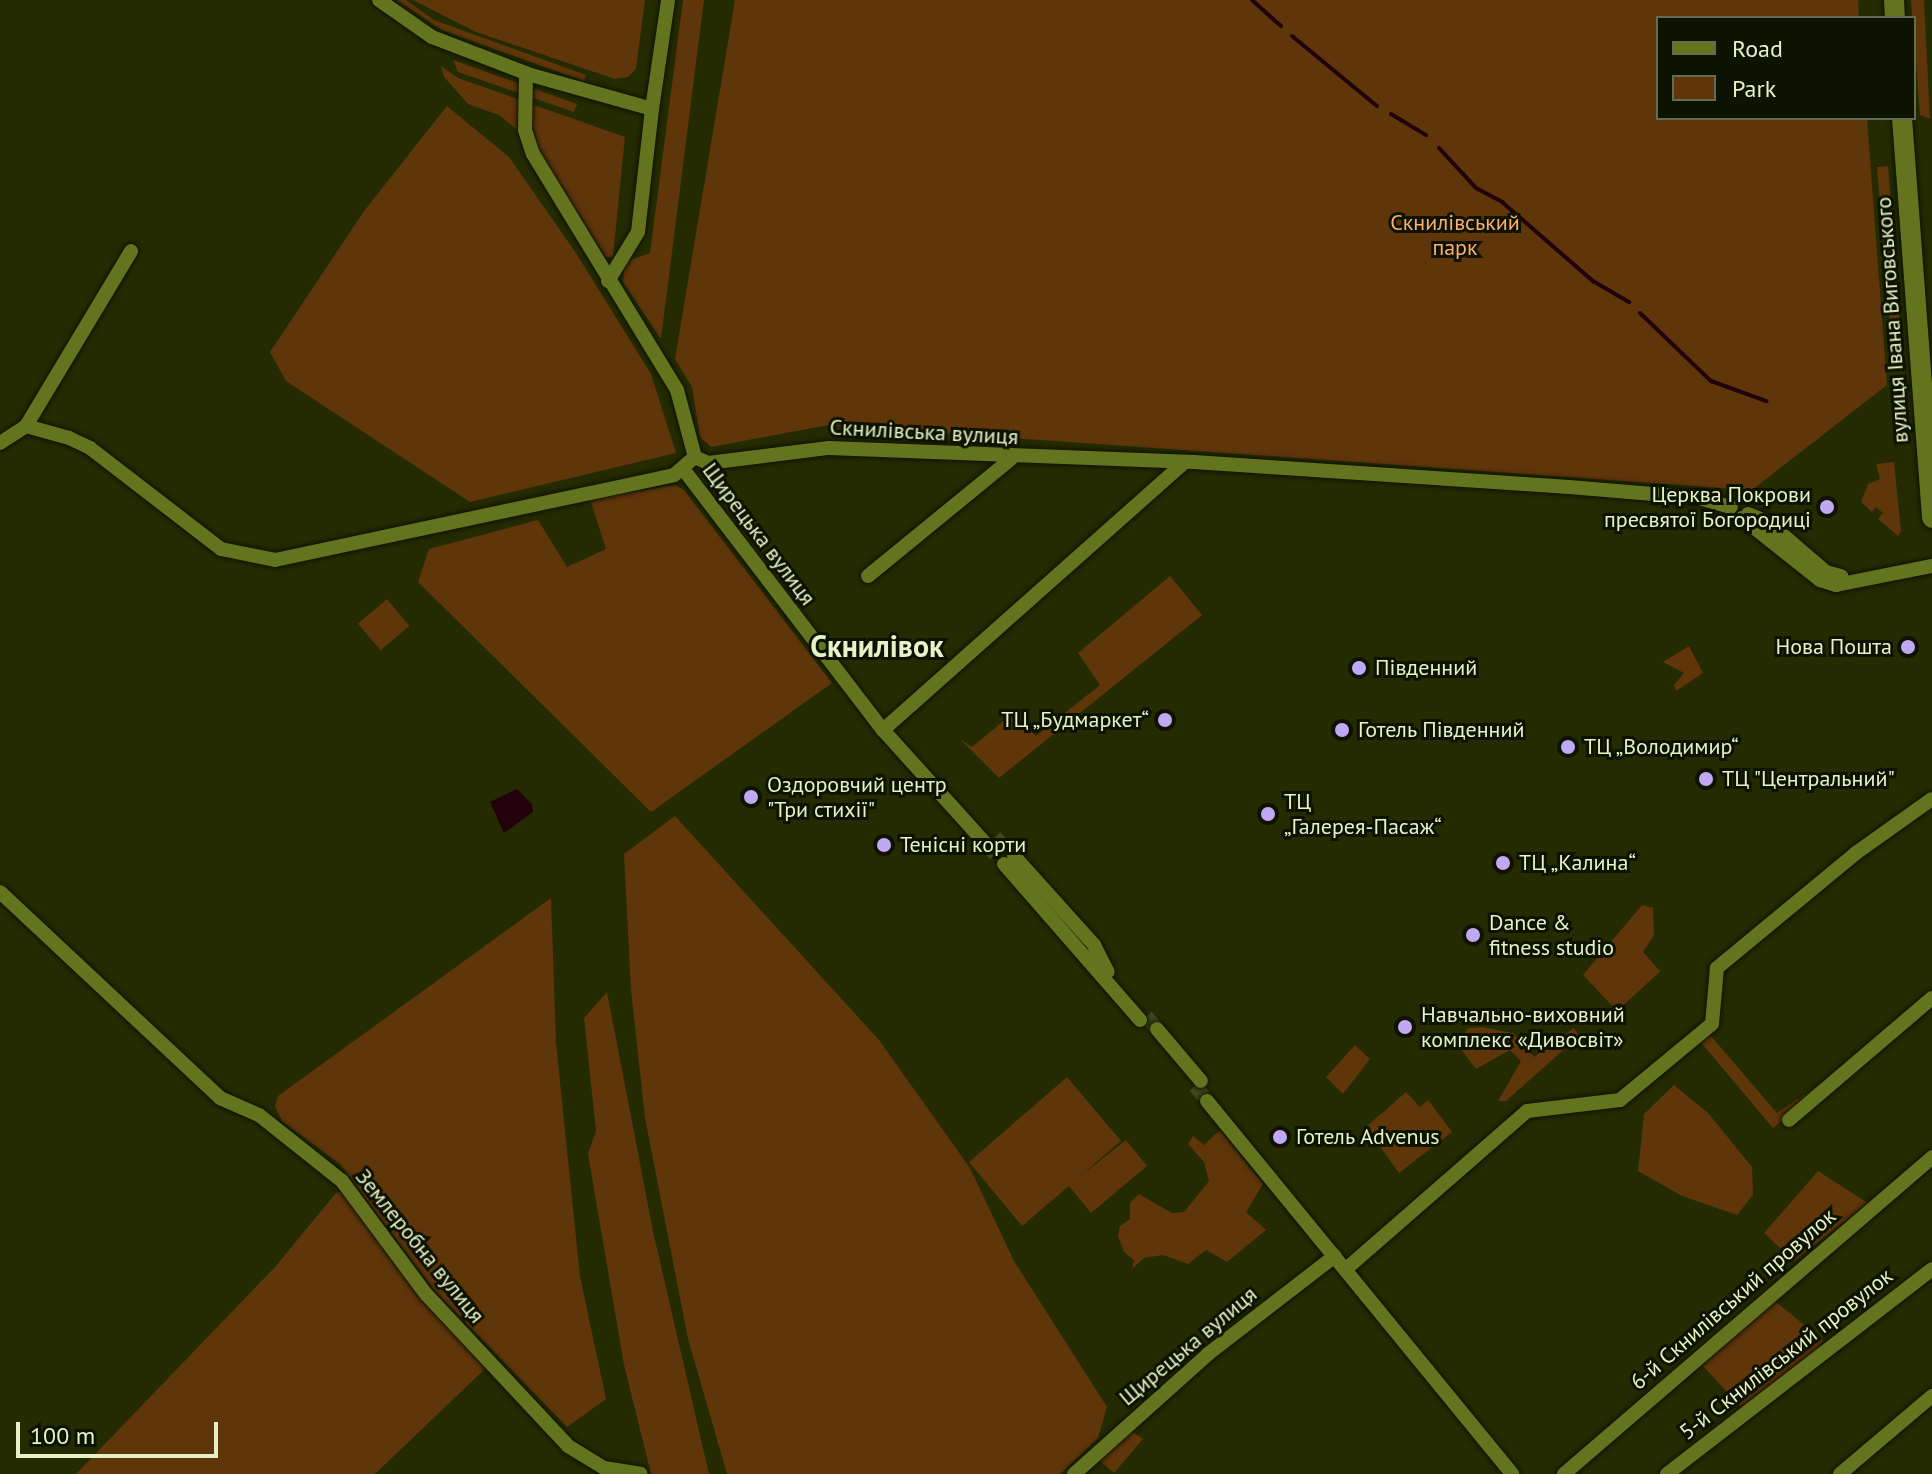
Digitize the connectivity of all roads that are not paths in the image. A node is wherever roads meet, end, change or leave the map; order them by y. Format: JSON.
{"nodes":[{"id":1,"x":379,"y":0,"type":"edge"},
{"id":2,"x":668,"y":0,"type":"edge"},
{"id":3,"x":529,"y":74,"type":"junction"},
{"id":4,"x":652,"y":109,"type":"junction"},
{"id":5,"x":1902,"y":120,"type":"edge"},
{"id":6,"x":131,"y":251,"type":"dead end"},
{"id":7,"x":608,"y":281,"type":"junction"},
{"id":8,"x":26,"y":426,"type":"junction"},
{"id":9,"x":0,"y":443,"type":"edge"},
{"id":10,"x":695,"y":457,"type":"junction"},
{"id":11,"x":1011,"y":459,"type":"junction"},
{"id":12,"x":1185,"y":462,"type":"junction"},
{"id":13,"x":684,"y":470,"type":"junction"},
{"id":14,"x":1731,"y":507,"type":"dead end"},
{"id":15,"x":1745,"y":516,"type":"dead end"},
{"id":16,"x":1932,"y":518,"type":"edge"},
{"id":17,"x":1932,"y":566,"type":"edge"},
{"id":18,"x":868,"y":576,"type":"dead end"},
{"id":19,"x":883,"y":730,"type":"junction"},
{"id":20,"x":1932,"y":799,"type":"edge"},
{"id":21,"x":987,"y":839,"type":"tunnel mouth"},
{"id":22,"x":1009,"y":860,"type":"tunnel mouth"},
{"id":23,"x":0,"y":892,"type":"edge"},
{"id":24,"x":1932,"y":998,"type":"edge"},
{"id":25,"x":1140,"y":1015,"type":"tunnel mouth"},
{"id":26,"x":1154,"y":1032,"type":"tunnel mouth"},
{"id":27,"x":1198,"y":1084,"type":"tunnel mouth"},
{"id":28,"x":1213,"y":1103,"type":"tunnel mouth"},
{"id":29,"x":1789,"y":1120,"type":"dead end"},
{"id":30,"x":1932,"y":1157,"type":"edge"},
{"id":31,"x":1335,"y":1256,"type":"junction"},
{"id":32,"x":1346,"y":1269,"type":"junction"},
{"id":33,"x":1932,"y":1269,"type":"edge"},
{"id":34,"x":1932,"y":1396,"type":"edge"},
{"id":35,"x":641,"y":1474,"type":"edge"},
{"id":36,"x":1074,"y":1474,"type":"edge"},
{"id":37,"x":1512,"y":1474,"type":"edge"},
{"id":38,"x":1564,"y":1474,"type":"edge"},
{"id":39,"x":1667,"y":1474,"type":"edge"},
{"id":40,"x":1840,"y":1474,"type":"edge"}],
"edges":[{"from":1,"to":3,"type":"street"},
{"from":2,"to":4,"type":"street"},
{"from":3,"to":4,"type":"street"},
{"from":3,"to":7,"type":"street","name":"Щирецька вулиця"},
{"from":4,"to":7,"type":"street"},
{"from":5,"to":16,"type":"main road","name":"вулиця Івана Виговського"},
{"from":6,"to":8,"type":"street"},
{"from":7,"to":10,"type":"street","name":"Щирецька вулиця"},
{"from":8,"to":9,"type":"street"},
{"from":8,"to":13,"type":"street"},
{"from":10,"to":11,"type":"street","name":"Скнилівська вулиця"},
{"from":10,"to":13,"type":"street"},
{"from":11,"to":12,"type":"street","name":"Скнилівська вулиця"},
{"from":11,"to":18,"type":"street"},
{"from":12,"to":14,"type":"street","name":"Скнилівська вулиця"},
{"from":12,"to":19,"type":"street"},
{"from":13,"to":19,"type":"street","name":"Щирецька вулиця"},
{"from":15,"to":17,"type":"street"},
{"from":19,"to":21,"type":"street","name":"Щирецька вулиця"},
{"from":20,"to":32,"type":"street"},
{"from":22,"to":25,"type":"street"},
{"from":23,"to":35,"type":"street","name":"Землеробна вулиця"},
{"from":24,"to":29,"type":"street"},
{"from":26,"to":27,"type":"street"},
{"from":28,"to":31,"type":"street"},
{"from":30,"to":38,"type":"street","name":"6-й Скнилівський провулок"},
{"from":31,"to":32,"type":"street"},
{"from":31,"to":36,"type":"street","name":"Щирецька вулиця"},
{"from":32,"to":37,"type":"street"},
{"from":33,"to":39,"type":"street","name":"5-й Скнилівський провулок"},
{"from":34,"to":40,"type":"street"}]}
